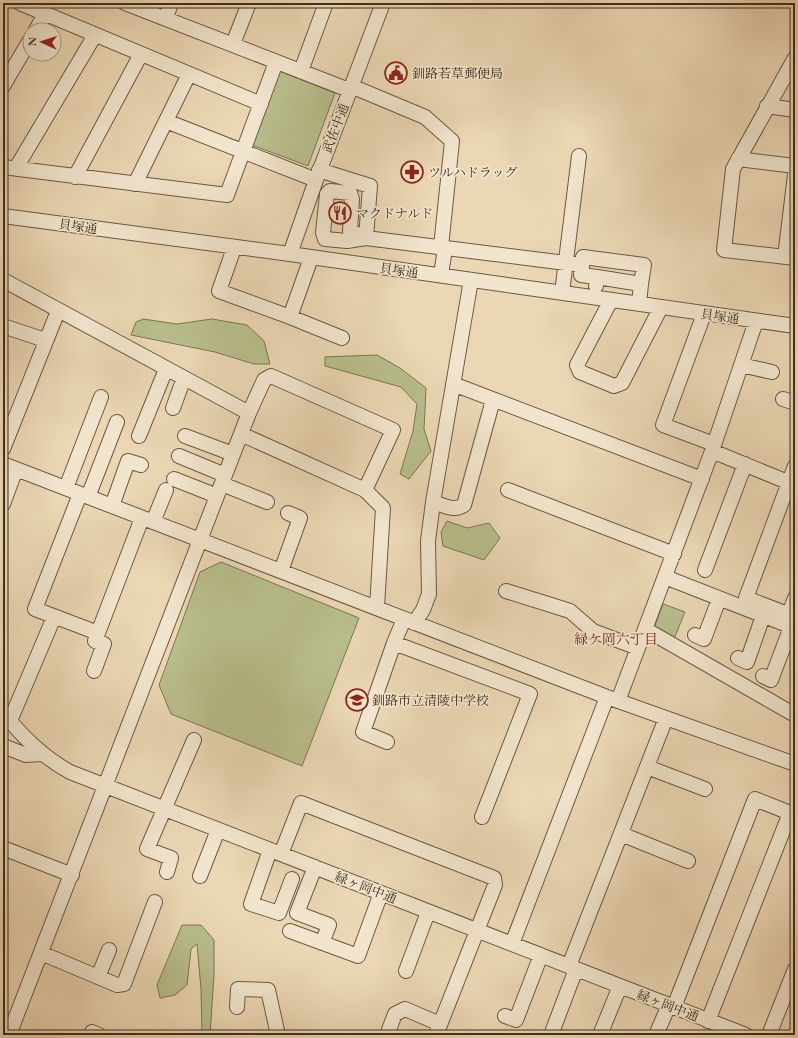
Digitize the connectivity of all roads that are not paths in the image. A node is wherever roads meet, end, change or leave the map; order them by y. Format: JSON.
{"nodes":[{"id":1,"x":20,"y":3,"type":"edge"},
{"id":2,"x":125,"y":3,"type":"edge"},
{"id":3,"x":171,"y":3,"type":"edge"},
{"id":4,"x":249,"y":3,"type":"edge"},
{"id":5,"x":326,"y":3,"type":"edge"},
{"id":6,"x":383,"y":3,"type":"edge"},
{"id":7,"x":45,"y":14,"type":"junction"},
{"id":8,"x":166,"y":18,"type":"junction"},
{"id":9,"x":40,"y":22,"type":"edge"},
{"id":10,"x":95,"y":35,"type":"junction"},
{"id":11,"x":233,"y":44,"type":"junction"},
{"id":12,"x":22,"y":54,"type":"edge"},
{"id":13,"x":141,"y":54,"type":"junction"},
{"id":14,"x":795,"y":58,"type":"edge"},
{"id":15,"x":276,"y":62,"type":"junction"},
{"id":16,"x":301,"y":71,"type":"junction"},
{"id":17,"x":189,"y":74,"type":"junction"},
{"id":18,"x":3,"y":86,"type":"edge"},
{"id":19,"x":350,"y":88,"type":"junction"},
{"id":20,"x":261,"y":104,"type":"junction"},
{"id":21,"x":767,"y":106,"type":"junction"},
{"id":22,"x":795,"y":110,"type":"edge"},
{"id":23,"x":166,"y":121,"type":"junction"},
{"id":24,"x":242,"y":152,"type":"junction"},
{"id":25,"x":579,"y":156,"type":"dead end"},
{"id":26,"x":738,"y":159,"type":"junction"},
{"id":27,"x":795,"y":166,"type":"edge"},
{"id":28,"x":10,"y":168,"type":"edge"},
{"id":29,"x":317,"y":175,"type":"junction"},
{"id":30,"x":795,"y":175,"type":"edge"},
{"id":31,"x":76,"y":177,"type":"junction"},
{"id":32,"x":135,"y":184,"type":"junction"},
{"id":33,"x":3,"y":216,"type":"edge"},
{"id":34,"x":234,"y":248,"type":"junction"},
{"id":35,"x":443,"y":248,"type":"junction"},
{"id":36,"x":290,"y":254,"type":"junction"},
{"id":37,"x":311,"y":258,"type":"junction"},
{"id":38,"x":790,"y":258,"type":"edge"},
{"id":39,"x":615,"y":261,"type":"junction"},
{"id":40,"x":566,"y":264,"type":"junction"},
{"id":41,"x":582,"y":265,"type":"junction"},
{"id":42,"x":441,"y":276,"type":"junction"},
{"id":43,"x":597,"y":278,"type":"junction"},
{"id":44,"x":3,"y":280,"type":"edge"},
{"id":45,"x":471,"y":280,"type":"junction"},
{"id":46,"x":612,"y":280,"type":"junction"},
{"id":47,"x":641,"y":284,"type":"junction"},
{"id":48,"x":562,"y":293,"type":"junction"},
{"id":49,"x":594,"y":297,"type":"junction"},
{"id":50,"x":611,"y":300,"type":"junction"},
{"id":51,"x":639,"y":304,"type":"junction"},
{"id":52,"x":661,"y":307,"type":"junction"},
{"id":53,"x":58,"y":311,"type":"junction"},
{"id":54,"x":704,"y":314,"type":"junction"},
{"id":55,"x":290,"y":316,"type":"junction"},
{"id":56,"x":756,"y":321,"type":"junction"},
{"id":57,"x":3,"y":326,"type":"edge"},
{"id":58,"x":795,"y":326,"type":"edge"},
{"id":59,"x":342,"y":338,"type":"dead end"},
{"id":60,"x":45,"y":340,"type":"junction"},
{"id":61,"x":741,"y":365,"type":"junction"},
{"id":62,"x":166,"y":369,"type":"junction"},
{"id":63,"x":772,"y":372,"type":"dead end"},
{"id":64,"x":184,"y":378,"type":"junction"},
{"id":65,"x":453,"y":384,"type":"junction"},
{"id":66,"x":101,"y":397,"type":"dead end"},
{"id":67,"x":492,"y":400,"type":"junction"},
{"id":68,"x":172,"y":408,"type":"dead end"},
{"id":69,"x":249,"y":413,"type":"junction"},
{"id":70,"x":117,"y":422,"type":"dead end"},
{"id":71,"x":241,"y":434,"type":"junction"},
{"id":72,"x":139,"y":436,"type":"dead end"},
{"id":73,"x":185,"y":436,"type":"dead end"},
{"id":74,"x":713,"y":448,"type":"junction"},
{"id":75,"x":3,"y":449,"type":"edge"},
{"id":76,"x":233,"y":454,"type":"junction"},
{"id":77,"x":179,"y":456,"type":"dead end"},
{"id":78,"x":3,"y":464,"type":"edge"},
{"id":79,"x":745,"y":464,"type":"junction"},
{"id":80,"x":141,"y":466,"type":"dead end"},
{"id":81,"x":795,"y":466,"type":"edge"},
{"id":82,"x":16,"y":469,"type":"junction"},
{"id":83,"x":702,"y":479,"type":"junction"},
{"id":84,"x":792,"y":483,"type":"edge"},
{"id":85,"x":221,"y":485,"type":"junction"},
{"id":86,"x":66,"y":488,"type":"junction"},
{"id":87,"x":365,"y":490,"type":"junction"},
{"id":88,"x":508,"y":490,"type":"dead end"},
{"id":89,"x":84,"y":495,"type":"junction"},
{"id":90,"x":267,"y":502,"type":"dead end"},
{"id":91,"x":433,"y":502,"type":"junction"},
{"id":92,"x":3,"y":504,"type":"edge"},
{"id":93,"x":112,"y":506,"type":"junction"},
{"id":94,"x":288,"y":513,"type":"dead end"},
{"id":95,"x":147,"y":520,"type":"junction"},
{"id":96,"x":200,"y":540,"type":"junction"},
{"id":97,"x":674,"y":554,"type":"junction"},
{"id":98,"x":705,"y":570,"type":"dead end"},
{"id":99,"x":281,"y":571,"type":"junction"},
{"id":100,"x":665,"y":577,"type":"junction"},
{"id":101,"x":506,"y":591,"type":"dead end"},
{"id":102,"x":795,"y":598,"type":"edge"},
{"id":103,"x":719,"y":599,"type":"junction"},
{"id":104,"x":377,"y":607,"type":"junction"},
{"id":105,"x":763,"y":616,"type":"junction"},
{"id":106,"x":54,"y":617,"type":"junction"},
{"id":107,"x":409,"y":621,"type":"junction"},
{"id":108,"x":792,"y":622,"type":"edge"},
{"id":109,"x":645,"y":629,"type":"junction"},
{"id":110,"x":98,"y":633,"type":"junction"},
{"id":111,"x":695,"y":635,"type":"dead end"},
{"id":112,"x":394,"y":643,"type":"junction"},
{"id":113,"x":638,"y":648,"type":"junction"},
{"id":114,"x":738,"y":658,"type":"dead end"},
{"id":115,"x":94,"y":671,"type":"dead end"},
{"id":116,"x":763,"y":676,"type":"dead end"},
{"id":117,"x":613,"y":699,"type":"junction"},
{"id":118,"x":795,"y":715,"type":"edge"},
{"id":119,"x":6,"y":717,"type":"edge"},
{"id":120,"x":666,"y":718,"type":"junction"},
{"id":121,"x":194,"y":740,"type":"dead end"},
{"id":122,"x":387,"y":742,"type":"dead end"},
{"id":123,"x":3,"y":746,"type":"edge"},
{"id":124,"x":41,"y":754,"type":"junction"},
{"id":125,"x":795,"y":764,"type":"edge"},
{"id":126,"x":648,"y":767,"type":"junction"},
{"id":127,"x":105,"y":787,"type":"junction"},
{"id":128,"x":705,"y":789,"type":"dead end"},
{"id":129,"x":164,"y":808,"type":"junction"},
{"id":130,"x":482,"y":817,"type":"dead end"},
{"id":131,"x":218,"y":830,"type":"junction"},
{"id":132,"x":621,"y":834,"type":"junction"},
{"id":133,"x":3,"y":848,"type":"edge"},
{"id":134,"x":275,"y":852,"type":"junction"},
{"id":135,"x":688,"y":861,"type":"dead end"},
{"id":136,"x":315,"y":867,"type":"junction"},
{"id":137,"x":167,"y":872,"type":"dead end"},
{"id":138,"x":72,"y":875,"type":"junction"},
{"id":139,"x":200,"y":876,"type":"dead end"},
{"id":140,"x":292,"y":879,"type":"dead end"},
{"id":141,"x":381,"y":893,"type":"junction"},
{"id":142,"x":155,"y":902,"type":"dead end"},
{"id":143,"x":428,"y":912,"type":"junction"},
{"id":144,"x":477,"y":930,"type":"junction"},
{"id":145,"x":290,"y":931,"type":"dead end"},
{"id":146,"x":322,"y":943,"type":"junction"},
{"id":147,"x":512,"y":944,"type":"junction"},
{"id":148,"x":109,"y":950,"type":"dead end"},
{"id":149,"x":41,"y":953,"type":"junction"},
{"id":150,"x":541,"y":955,"type":"junction"},
{"id":151,"x":572,"y":968,"type":"junction"},
{"id":152,"x":795,"y":969,"type":"edge"},
{"id":153,"x":406,"y":971,"type":"dead end"},
{"id":154,"x":98,"y":977,"type":"junction"},
{"id":155,"x":620,"y":986,"type":"junction"},
{"id":156,"x":672,"y":1006,"type":"junction"},
{"id":157,"x":237,"y":1007,"type":"dead end"},
{"id":158,"x":505,"y":1016,"type":"dead end"},
{"id":159,"x":708,"y":1020,"type":"junction"},
{"id":160,"x":438,"y":1029,"type":"edge"},
{"id":161,"x":722,"y":1031,"type":"edge"},
{"id":162,"x":10,"y":1035,"type":"edge"},
{"id":163,"x":91,"y":1035,"type":"edge"},
{"id":164,"x":99,"y":1035,"type":"edge"},
{"id":165,"x":278,"y":1035,"type":"edge"},
{"id":166,"x":387,"y":1035,"type":"edge"},
{"id":167,"x":551,"y":1035,"type":"edge"},
{"id":168,"x":600,"y":1035,"type":"edge"},
{"id":169,"x":656,"y":1035,"type":"edge"},
{"id":170,"x":746,"y":1035,"type":"edge"},
{"id":171,"x":769,"y":1035,"type":"edge"}],
"edges":[{"from":1,"to":7,"type":"street"},
{"from":2,"to":8,"type":"street"},
{"from":3,"to":8,"type":"street"},
{"from":4,"to":11,"type":"street"},
{"from":5,"to":16,"type":"street"},
{"from":6,"to":19,"type":"street","name":"武佐中通"},
{"from":7,"to":9,"type":"street"},
{"from":7,"to":10,"type":"street"},
{"from":8,"to":11,"type":"street"},
{"from":10,"to":13,"type":"street"},
{"from":10,"to":28,"type":"street"},
{"from":11,"to":15,"type":"street"},
{"from":12,"to":18,"type":"street"},
{"from":13,"to":17,"type":"street"},
{"from":13,"to":31,"type":"street"},
{"from":14,"to":21,"type":"street"},
{"from":15,"to":16,"type":"street"},
{"from":15,"to":20,"type":"street"},
{"from":16,"to":19,"type":"street"},
{"from":17,"to":20,"type":"street"},
{"from":17,"to":23,"type":"street"},
{"from":19,"to":29,"type":"street","name":"武佐中通"},
{"from":19,"to":35,"type":"street"},
{"from":20,"to":24,"type":"street"},
{"from":21,"to":22,"type":"street"},
{"from":21,"to":26,"type":"street"},
{"from":23,"to":24,"type":"street"},
{"from":23,"to":32,"type":"street"},
{"from":24,"to":29,"type":"street"},
{"from":24,"to":32,"type":"street"},
{"from":25,"to":40,"type":"street"},
{"from":26,"to":27,"type":"street"},
{"from":26,"to":38,"type":"street"},
{"from":28,"to":31,"type":"street"},
{"from":29,"to":35,"type":"street"},
{"from":29,"to":36,"type":"street","name":"武佐中通"},
{"from":30,"to":38,"type":"street"},
{"from":31,"to":32,"type":"street"},
{"from":33,"to":34,"type":"street","name":"貝塚通"},
{"from":34,"to":36,"type":"street","name":"貝塚通"},
{"from":34,"to":55,"type":"street"},
{"from":35,"to":40,"type":"street"},
{"from":35,"to":42,"type":"street"},
{"from":36,"to":37,"type":"street","name":"貝塚通"},
{"from":37,"to":42,"type":"street","name":"貝塚通"},
{"from":37,"to":55,"type":"street"},
{"from":39,"to":41,"type":"street"},
{"from":39,"to":46,"type":"street"},
{"from":39,"to":47,"type":"street"},
{"from":40,"to":41,"type":"street"},
{"from":40,"to":48,"type":"street"},
{"from":41,"to":43,"type":"street"},
{"from":42,"to":45,"type":"street","name":"貝塚通"},
{"from":43,"to":46,"type":"street"},
{"from":43,"to":49,"type":"street"},
{"from":44,"to":53,"type":"street"},
{"from":45,"to":48,"type":"street","name":"貝塚通"},
{"from":45,"to":65,"type":"street"},
{"from":46,"to":47,"type":"street"},
{"from":47,"to":51,"type":"street"},
{"from":48,"to":49,"type":"street","name":"貝塚通"},
{"from":49,"to":50,"type":"street","name":"貝塚通"},
{"from":50,"to":51,"type":"street","name":"貝塚通"},
{"from":50,"to":52,"type":"street"},
{"from":51,"to":52,"type":"street","name":"貝塚通"},
{"from":52,"to":54,"type":"street","name":"貝塚通"},
{"from":53,"to":60,"type":"street"},
{"from":53,"to":62,"type":"street"},
{"from":54,"to":56,"type":"street","name":"貝塚通"},
{"from":54,"to":74,"type":"street"},
{"from":55,"to":59,"type":"street"},
{"from":56,"to":58,"type":"street","name":"貝塚通"},
{"from":56,"to":61,"type":"street"},
{"from":57,"to":60,"type":"street"},
{"from":60,"to":75,"type":"street"},
{"from":61,"to":63,"type":"street"},
{"from":61,"to":74,"type":"street"},
{"from":62,"to":64,"type":"street"},
{"from":62,"to":72,"type":"street"},
{"from":64,"to":68,"type":"street"},
{"from":64,"to":69,"type":"street"},
{"from":65,"to":67,"type":"street"},
{"from":65,"to":91,"type":"street"},
{"from":66,"to":86,"type":"street"},
{"from":67,"to":83,"type":"street"},
{"from":67,"to":91,"type":"street"},
{"from":69,"to":71,"type":"street"},
{"from":69,"to":87,"type":"street"},
{"from":70,"to":89,"type":"street"},
{"from":71,"to":76,"type":"street"},
{"from":71,"to":87,"type":"street"},
{"from":73,"to":76,"type":"street"},
{"from":74,"to":79,"type":"street"},
{"from":74,"to":83,"type":"street"},
{"from":76,"to":85,"type":"street"},
{"from":77,"to":85,"type":"street"},
{"from":78,"to":82,"type":"street"},
{"from":79,"to":84,"type":"street"},
{"from":79,"to":98,"type":"street"},
{"from":80,"to":93,"type":"street"},
{"from":81,"to":84,"type":"street"},
{"from":82,"to":86,"type":"street"},
{"from":82,"to":92,"type":"street"},
{"from":83,"to":97,"type":"street"},
{"from":84,"to":108,"type":"street"},
{"from":85,"to":90,"type":"street"},
{"from":85,"to":95,"type":"street"},
{"from":85,"to":96,"type":"street"},
{"from":86,"to":89,"type":"street"},
{"from":87,"to":104,"type":"street"},
{"from":88,"to":97,"type":"street"},
{"from":89,"to":93,"type":"street"},
{"from":89,"to":106,"type":"street"},
{"from":91,"to":107,"type":"street"},
{"from":93,"to":95,"type":"street"},
{"from":94,"to":99,"type":"street"},
{"from":95,"to":96,"type":"street"},
{"from":95,"to":110,"type":"street"},
{"from":96,"to":99,"type":"street"},
{"from":96,"to":127,"type":"street"},
{"from":97,"to":100,"type":"street"},
{"from":99,"to":104,"type":"street"},
{"from":100,"to":103,"type":"street"},
{"from":100,"to":109,"type":"street"},
{"from":101,"to":113,"type":"street"},
{"from":102,"to":108,"type":"street"},
{"from":103,"to":105,"type":"street"},
{"from":103,"to":111,"type":"street"},
{"from":104,"to":107,"type":"street"},
{"from":105,"to":108,"type":"street"},
{"from":105,"to":114,"type":"street"},
{"from":106,"to":110,"type":"street"},
{"from":106,"to":119,"type":"street"},
{"from":107,"to":112,"type":"street"},
{"from":107,"to":117,"type":"street"},
{"from":108,"to":116,"type":"street"},
{"from":109,"to":113,"type":"street"},
{"from":109,"to":118,"type":"street"},
{"from":110,"to":115,"type":"street"},
{"from":112,"to":122,"type":"street"},
{"from":112,"to":130,"type":"street"},
{"from":113,"to":117,"type":"street"},
{"from":117,"to":120,"type":"street"},
{"from":117,"to":147,"type":"street"},
{"from":119,"to":124,"type":"street","name":"緑ヶ岡中通"},
{"from":120,"to":125,"type":"street"},
{"from":120,"to":126,"type":"street"},
{"from":121,"to":129,"type":"street"},
{"from":123,"to":124,"type":"street"},
{"from":124,"to":127,"type":"street","name":"緑ヶ岡中通"},
{"from":126,"to":128,"type":"street"},
{"from":126,"to":132,"type":"street"},
{"from":127,"to":129,"type":"street","name":"緑ヶ岡中通"},
{"from":127,"to":138,"type":"street"},
{"from":129,"to":131,"type":"street","name":"緑ヶ岡中通"},
{"from":129,"to":137,"type":"street"},
{"from":131,"to":134,"type":"street","name":"緑ヶ岡中通"},
{"from":131,"to":139,"type":"street"},
{"from":132,"to":135,"type":"street"},
{"from":132,"to":151,"type":"street"},
{"from":133,"to":138,"type":"street"},
{"from":134,"to":136,"type":"street","name":"緑ヶ岡中通"},
{"from":134,"to":140,"type":"street"},
{"from":134,"to":144,"type":"street"},
{"from":136,"to":141,"type":"street","name":"緑ヶ岡中通"},
{"from":136,"to":146,"type":"street"},
{"from":138,"to":149,"type":"street"},
{"from":141,"to":143,"type":"street","name":"緑ヶ岡中通"},
{"from":141,"to":146,"type":"street"},
{"from":142,"to":154,"type":"street"},
{"from":143,"to":144,"type":"street","name":"緑ヶ岡中通"},
{"from":143,"to":153,"type":"street"},
{"from":144,"to":147,"type":"street","name":"緑ヶ岡中通"},
{"from":144,"to":160,"type":"street"},
{"from":145,"to":146,"type":"street"},
{"from":147,"to":150,"type":"street","name":"緑ヶ岡中通"},
{"from":148,"to":154,"type":"street"},
{"from":149,"to":154,"type":"street"},
{"from":149,"to":162,"type":"street"},
{"from":150,"to":151,"type":"street","name":"緑ヶ岡中通"},
{"from":150,"to":158,"type":"street"},
{"from":151,"to":155,"type":"street","name":"緑ヶ岡中通"},
{"from":151,"to":167,"type":"street"},
{"from":152,"to":171,"type":"street"},
{"from":155,"to":156,"type":"street","name":"緑ヶ岡中通"},
{"from":155,"to":168,"type":"street"},
{"from":156,"to":159,"type":"street","name":"緑ヶ岡中通"},
{"from":156,"to":159,"type":"street"},
{"from":156,"to":169,"type":"street"},
{"from":157,"to":165,"type":"street"},
{"from":159,"to":161,"type":"street","name":"緑ヶ岡中通"},
{"from":160,"to":166,"type":"street"},
{"from":161,"to":170,"type":"street","name":"緑ヶ岡中通"},
{"from":163,"to":164,"type":"street"}]}
